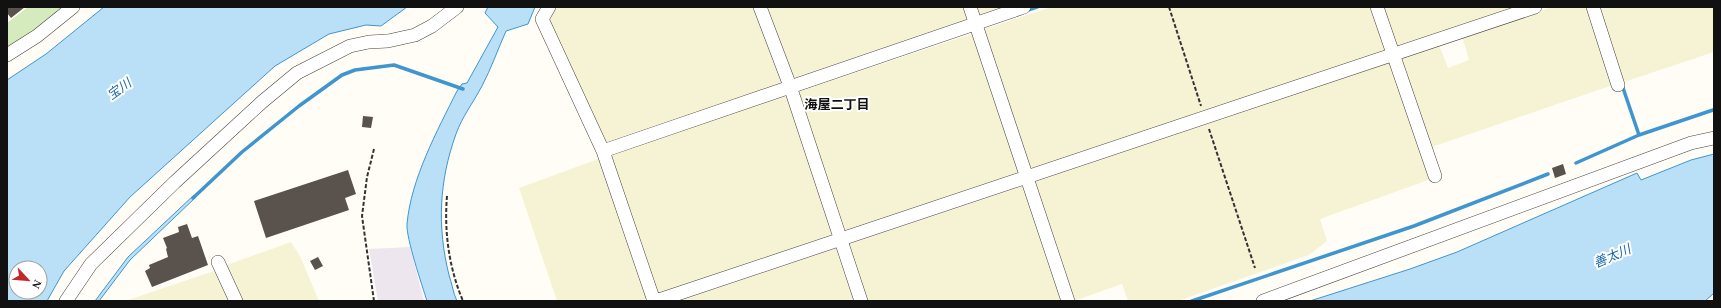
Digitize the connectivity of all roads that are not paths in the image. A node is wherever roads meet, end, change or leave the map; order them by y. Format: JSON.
{"nodes":[{"id":1,"x":73,"y":7,"type":"edge"},
{"id":2,"x":457,"y":7,"type":"edge"},
{"id":3,"x":549,"y":7,"type":"edge"},
{"id":4,"x":760,"y":7,"type":"edge"},
{"id":5,"x":970,"y":7,"type":"edge"},
{"id":6,"x":1024,"y":7,"type":"edge"},
{"id":7,"x":1377,"y":7,"type":"edge"},
{"id":8,"x":1534,"y":7,"type":"edge"},
{"id":9,"x":1593,"y":7,"type":"edge"},
{"id":10,"x":976,"y":23,"type":"junction"},
{"id":11,"x":1393,"y":54,"type":"junction"},
{"id":12,"x":7,"y":55,"type":"edge"},
{"id":13,"x":1618,"y":84,"type":"dead end"},
{"id":14,"x":790,"y":86,"type":"junction"},
{"id":15,"x":1714,"y":138,"type":"edge"},
{"id":16,"x":603,"y":151,"type":"junction"},
{"id":17,"x":1436,"y":176,"type":"dead end"},
{"id":18,"x":1027,"y":177,"type":"junction"},
{"id":19,"x":840,"y":238,"type":"junction"},
{"id":20,"x":218,"y":262,"type":"dead end"},
{"id":21,"x":66,"y":301,"type":"edge"},
{"id":22,"x":236,"y":301,"type":"edge"},
{"id":23,"x":655,"y":301,"type":"edge"},
{"id":24,"x":861,"y":301,"type":"edge"},
{"id":25,"x":1068,"y":301,"type":"edge"},
{"id":26,"x":1263,"y":301,"type":"edge"}],
"edges":[{"from":1,"to":12,"type":"street"},
{"from":2,"to":21,"type":"street"},
{"from":3,"to":16,"type":"street"},
{"from":4,"to":14,"type":"street"},
{"from":5,"to":10,"type":"street"},
{"from":6,"to":10,"type":"street"},
{"from":7,"to":11,"type":"street"},
{"from":8,"to":11,"type":"street"},
{"from":9,"to":13,"type":"street"},
{"from":10,"to":14,"type":"street"},
{"from":10,"to":18,"type":"street"},
{"from":11,"to":17,"type":"street"},
{"from":11,"to":18,"type":"street"},
{"from":14,"to":16,"type":"street"},
{"from":14,"to":19,"type":"street"},
{"from":15,"to":26,"type":"street"},
{"from":16,"to":23,"type":"street"},
{"from":18,"to":19,"type":"street"},
{"from":18,"to":25,"type":"street"},
{"from":19,"to":23,"type":"street"},
{"from":19,"to":24,"type":"street"},
{"from":20,"to":22,"type":"street"}]}
